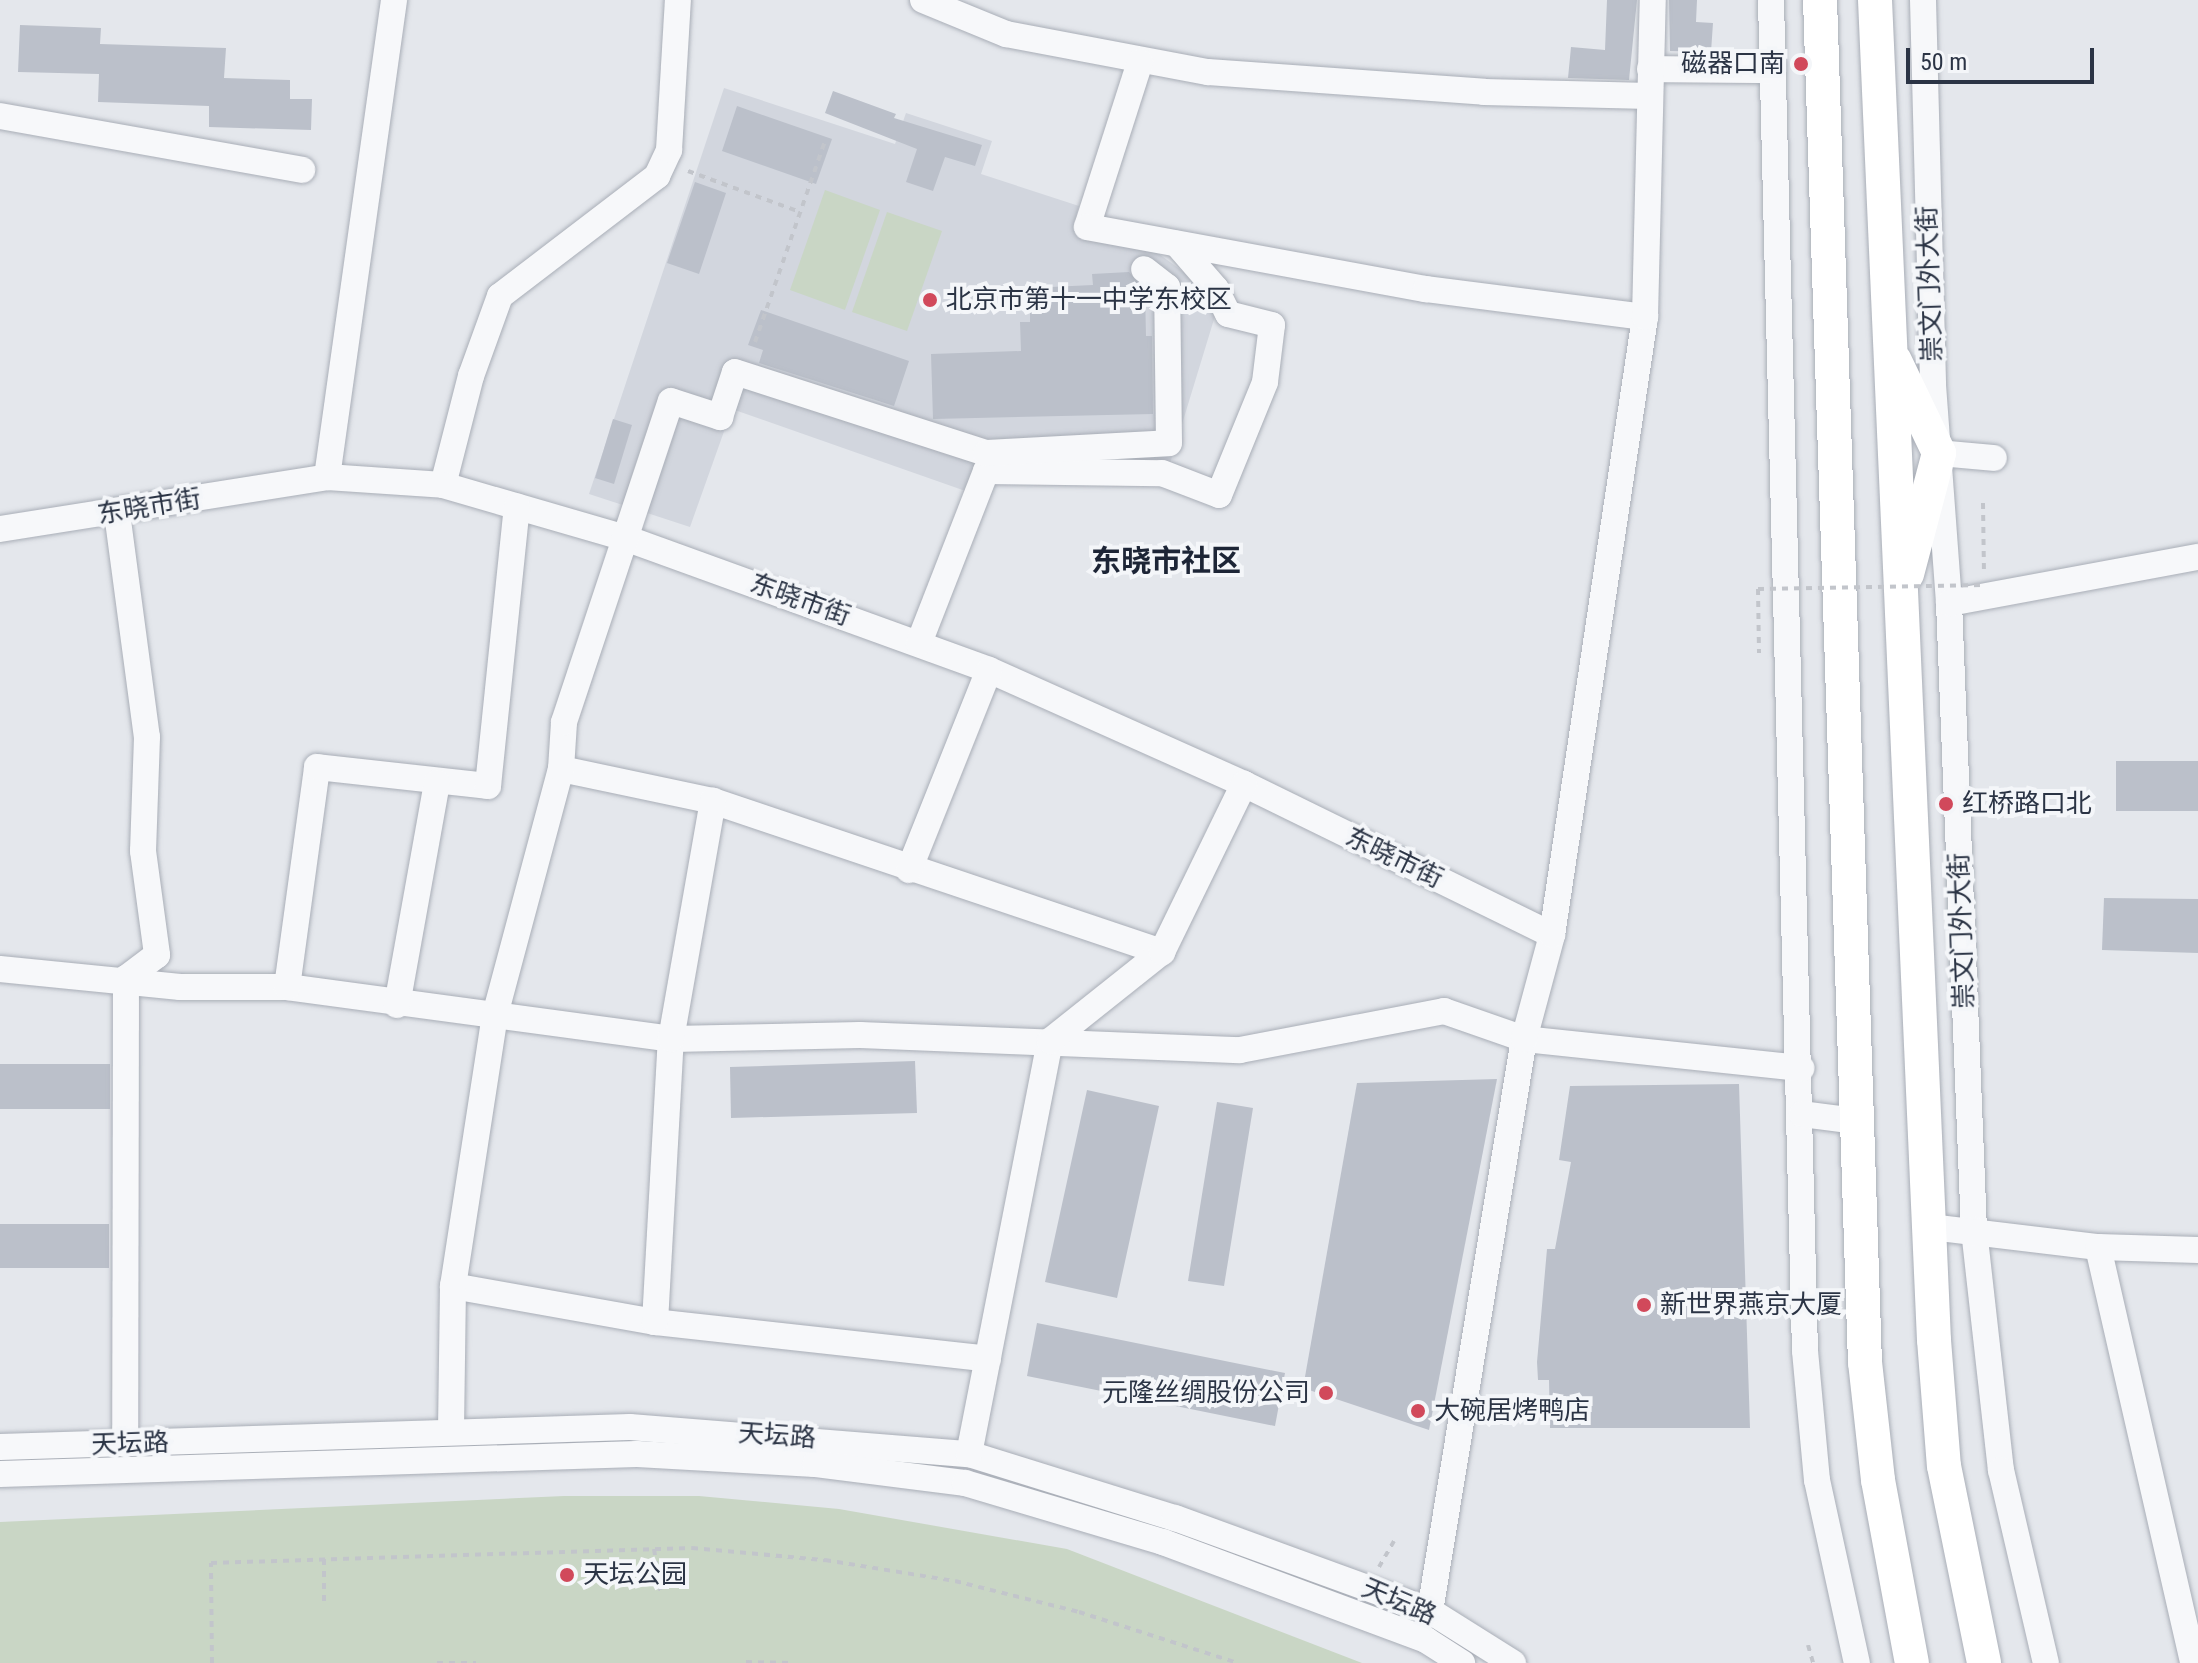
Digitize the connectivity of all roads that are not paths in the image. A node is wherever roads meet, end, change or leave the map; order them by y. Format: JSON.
{"nodes":[{"id":1,"x":394,"y":0,"type":"edge"},
{"id":2,"x":678,"y":0,"type":"edge"},
{"id":3,"x":923,"y":0,"type":"edge"},
{"id":4,"x":1653,"y":0,"type":"edge"},
{"id":5,"x":1771,"y":0,"type":"edge"},
{"id":6,"x":1820,"y":0,"type":"edge"},
{"id":7,"x":1875,"y":0,"type":"edge"},
{"id":8,"x":1923,"y":0,"type":"edge"},
{"id":9,"x":1140,"y":62,"type":"junction"},
{"id":10,"x":1650,"y":69,"type":"junction"},
{"id":11,"x":1773,"y":70,"type":"junction"},
{"id":12,"x":1650,"y":96,"type":"junction"},
{"id":13,"x":0,"y":116,"type":"edge"},
{"id":14,"x":302,"y":170,"type":"dead end"},
{"id":15,"x":1177,"y":244,"type":"junction"},
{"id":16,"x":1144,"y":269,"type":"dead end"},
{"id":17,"x":1645,"y":317,"type":"junction"},
{"id":18,"x":1889,"y":349,"type":"junction"},
{"id":19,"x":1939,"y":453,"type":"junction"},
{"id":20,"x":1994,"y":458,"type":"dead end"},
{"id":21,"x":986,"y":462,"type":"junction"},
{"id":22,"x":327,"y":477,"type":"junction"},
{"id":23,"x":443,"y":485,"type":"junction"},
{"id":24,"x":517,"y":507,"type":"junction"},
{"id":25,"x":117,"y":513,"type":"junction"},
{"id":26,"x":0,"y":529,"type":"edge"},
{"id":27,"x":625,"y":538,"type":"junction"},
{"id":28,"x":2198,"y":557,"type":"edge"},
{"id":29,"x":1949,"y":603,"type":"junction"},
{"id":30,"x":1898,"y":610,"type":"junction"},
{"id":31,"x":919,"y":643,"type":"junction"},
{"id":32,"x":989,"y":670,"type":"junction"},
{"id":33,"x":561,"y":769,"type":"junction"},
{"id":34,"x":437,"y":783,"type":"junction"},
{"id":35,"x":1244,"y":784,"type":"junction"},
{"id":36,"x":713,"y":801,"type":"junction"},
{"id":37,"x":909,"y":870,"type":"junction"},
{"id":38,"x":1552,"y":935,"type":"junction"},
{"id":39,"x":1162,"y":952,"type":"junction"},
{"id":40,"x":0,"y":969,"type":"edge"},
{"id":41,"x":126,"y":978,"type":"junction"},
{"id":42,"x":287,"y":987,"type":"junction"},
{"id":43,"x":397,"y":1005,"type":"junction"},
{"id":44,"x":495,"y":1015,"type":"junction"},
{"id":45,"x":671,"y":1039,"type":"junction"},
{"id":46,"x":1524,"y":1039,"type":"junction"},
{"id":47,"x":1050,"y":1041,"type":"junction"},
{"id":48,"x":1801,"y":1068,"type":"junction"},
{"id":49,"x":1802,"y":1114,"type":"junction"},
{"id":50,"x":1856,"y":1121,"type":"junction"},
{"id":51,"x":1930,"y":1227,"type":"junction"},
{"id":52,"x":1974,"y":1230,"type":"junction"},
{"id":53,"x":2098,"y":1247,"type":"junction"},
{"id":54,"x":2198,"y":1250,"type":"edge"},
{"id":55,"x":453,"y":1286,"type":"junction"},
{"id":56,"x":655,"y":1322,"type":"junction"},
{"id":57,"x":988,"y":1359,"type":"junction"},
{"id":58,"x":451,"y":1430,"type":"junction"},
{"id":59,"x":125,"y":1444,"type":"junction"},
{"id":60,"x":0,"y":1447,"type":"edge"},
{"id":61,"x":969,"y":1454,"type":"junction"},
{"id":62,"x":0,"y":1474,"type":"edge"},
{"id":63,"x":1430,"y":1611,"type":"junction"},
{"id":64,"x":1462,"y":1663,"type":"edge"},
{"id":65,"x":1513,"y":1663,"type":"edge"},
{"id":66,"x":1857,"y":1663,"type":"edge"},
{"id":67,"x":1912,"y":1663,"type":"edge"},
{"id":68,"x":1984,"y":1663,"type":"edge"},
{"id":69,"x":2046,"y":1663,"type":"edge"},
{"id":70,"x":2193,"y":1663,"type":"edge"}],
"edges":[{"from":1,"to":22,"type":"street"},
{"from":2,"to":23,"type":"street"},
{"from":3,"to":9,"type":"street"},
{"from":4,"to":10,"type":"street"},
{"from":5,"to":11,"type":"street"},
{"from":6,"to":50,"type":"main road"},
{"from":7,"to":18,"type":"main road","name":"崇文门外大街"},
{"from":8,"to":19,"type":"street","name":"崇文门外大街"},
{"from":9,"to":12,"type":"street"},
{"from":9,"to":15,"type":"street"},
{"from":10,"to":11,"type":"street"},
{"from":10,"to":12,"type":"street"},
{"from":11,"to":48,"type":"street"},
{"from":12,"to":17,"type":"street"},
{"from":13,"to":14,"type":"street"},
{"from":15,"to":17,"type":"street"},
{"from":15,"to":21,"type":"street"},
{"from":16,"to":21,"type":"street"},
{"from":17,"to":38,"type":"street"},
{"from":18,"to":19,"type":"main road"},
{"from":18,"to":30,"type":"main road","name":"崇文门外大街"},
{"from":19,"to":20,"type":"street"},
{"from":19,"to":29,"type":"street","name":"崇文门外大街"},
{"from":19,"to":30,"type":"main road"},
{"from":21,"to":27,"type":"street"},
{"from":21,"to":31,"type":"street"},
{"from":22,"to":23,"type":"street","name":"东晓市街"},
{"from":22,"to":25,"type":"street","name":"东晓市街"},
{"from":23,"to":24,"type":"street","name":"东晓市街"},
{"from":24,"to":27,"type":"street","name":"东晓市街"},
{"from":24,"to":34,"type":"street"},
{"from":25,"to":26,"type":"street","name":"东晓市街"},
{"from":25,"to":41,"type":"street"},
{"from":27,"to":31,"type":"street","name":"东晓市街"},
{"from":27,"to":33,"type":"street"},
{"from":28,"to":29,"type":"street"},
{"from":29,"to":52,"type":"street","name":"崇文门外大街"},
{"from":30,"to":51,"type":"main road","name":"崇文门外大街"},
{"from":31,"to":32,"type":"street","name":"东晓市街"},
{"from":32,"to":35,"type":"street","name":"东晓市街"},
{"from":32,"to":37,"type":"street"},
{"from":33,"to":36,"type":"street"},
{"from":33,"to":44,"type":"street"},
{"from":34,"to":42,"type":"street"},
{"from":34,"to":43,"type":"street"},
{"from":35,"to":38,"type":"street","name":"东晓市街"},
{"from":35,"to":39,"type":"street"},
{"from":36,"to":37,"type":"street"},
{"from":36,"to":45,"type":"street"},
{"from":37,"to":39,"type":"street"},
{"from":38,"to":46,"type":"street"},
{"from":39,"to":47,"type":"street"},
{"from":40,"to":41,"type":"street"},
{"from":41,"to":42,"type":"street"},
{"from":41,"to":59,"type":"street"},
{"from":42,"to":43,"type":"street"},
{"from":43,"to":44,"type":"street"},
{"from":44,"to":45,"type":"street"},
{"from":44,"to":55,"type":"street"},
{"from":45,"to":47,"type":"street"},
{"from":45,"to":56,"type":"street"},
{"from":46,"to":47,"type":"street"},
{"from":46,"to":48,"type":"street"},
{"from":46,"to":63,"type":"street"},
{"from":47,"to":57,"type":"street"},
{"from":48,"to":49,"type":"street"},
{"from":49,"to":50,"type":"street"},
{"from":49,"to":66,"type":"street"},
{"from":50,"to":67,"type":"main road"},
{"from":51,"to":52,"type":"street"},
{"from":51,"to":68,"type":"main road","name":"崇文门外大街"},
{"from":52,"to":53,"type":"street"},
{"from":52,"to":69,"type":"street","name":"崇文门外大街"},
{"from":53,"to":54,"type":"street"},
{"from":53,"to":70,"type":"street"},
{"from":55,"to":56,"type":"street"},
{"from":55,"to":58,"type":"street"},
{"from":56,"to":57,"type":"street"},
{"from":57,"to":61,"type":"street"},
{"from":58,"to":59,"type":"street","name":"天坛路"},
{"from":58,"to":61,"type":"street","name":"天坛路"},
{"from":59,"to":60,"type":"street","name":"天坛路"},
{"from":61,"to":63,"type":"street","name":"天坛路"},
{"from":62,"to":64,"type":"street","name":"天坛路"},
{"from":63,"to":65,"type":"street","name":"天坛路"}]}
